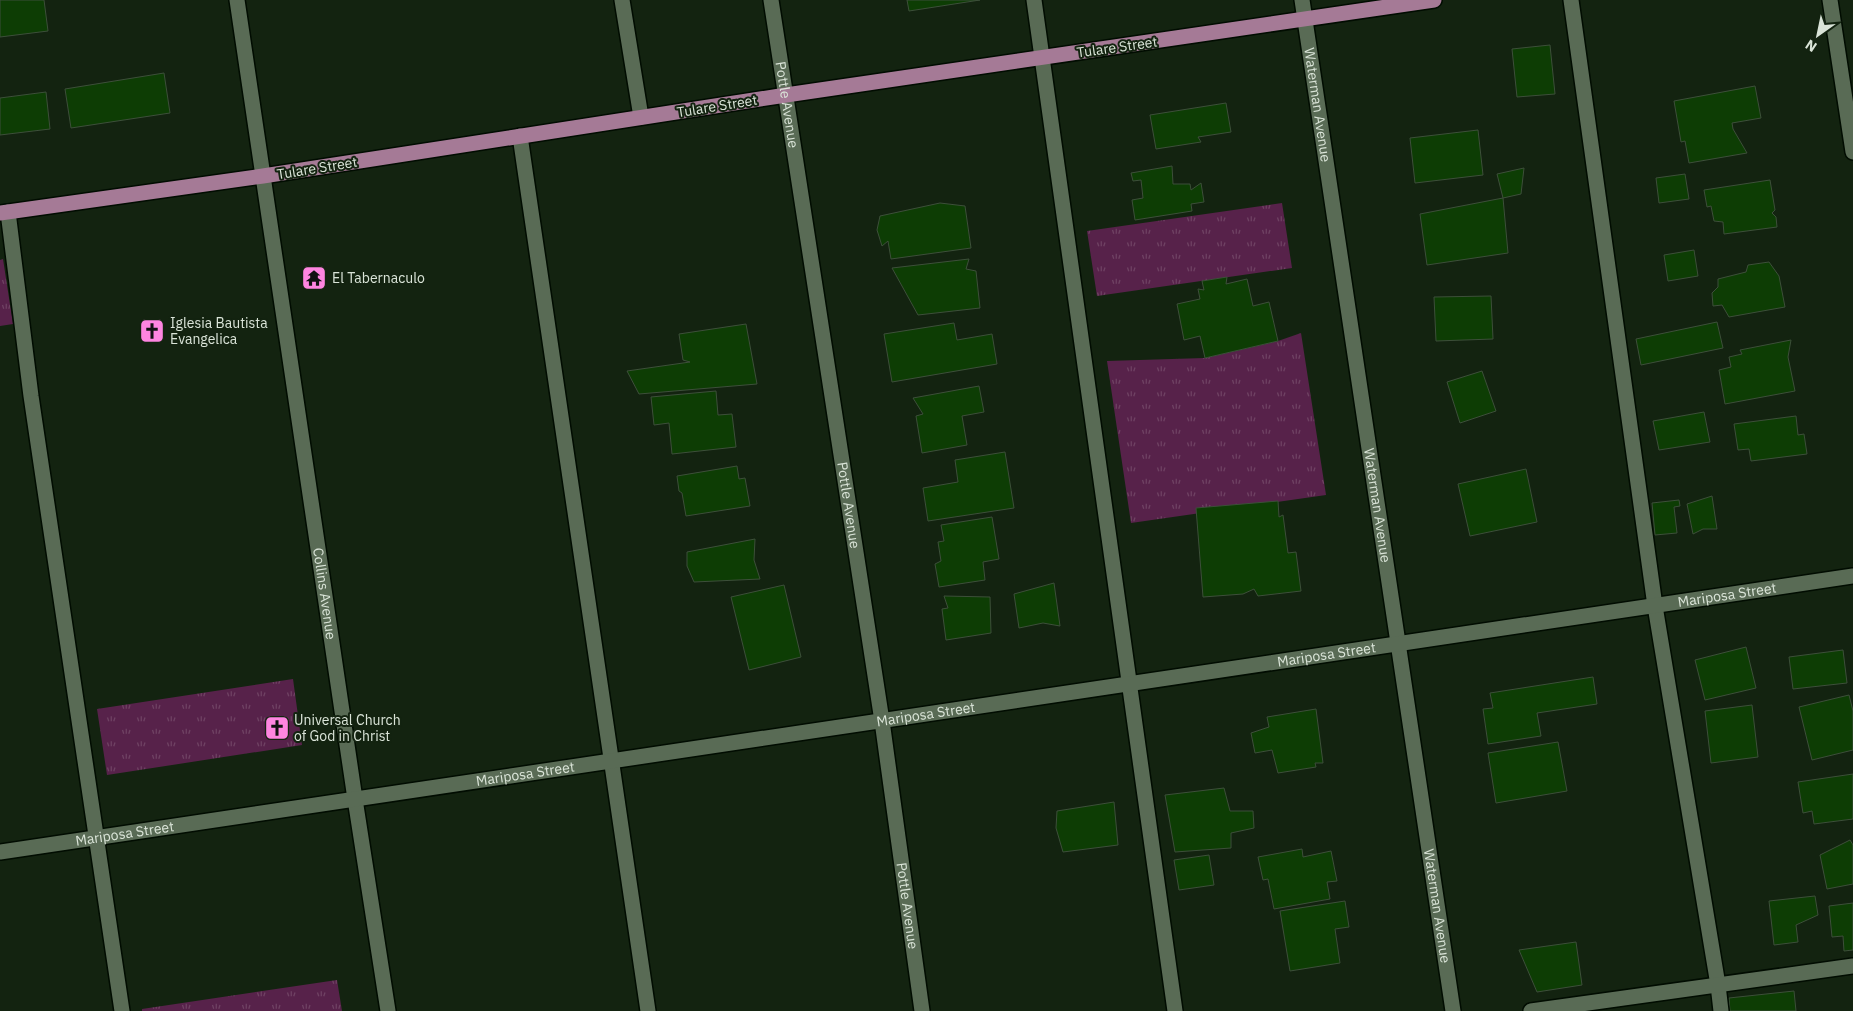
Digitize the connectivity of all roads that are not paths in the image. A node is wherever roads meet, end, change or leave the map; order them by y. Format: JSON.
{"nodes":[{"id":1,"x":238,"y":0,"type":"edge"},
{"id":2,"x":622,"y":0,"type":"edge"},
{"id":3,"x":771,"y":0,"type":"edge"},
{"id":4,"x":1034,"y":0,"type":"edge"},
{"id":5,"x":1302,"y":0,"type":"edge"},
{"id":6,"x":1434,"y":0,"type":"edge"},
{"id":7,"x":1570,"y":0,"type":"edge"},
{"id":8,"x":1830,"y":0,"type":"edge"},
{"id":9,"x":1305,"y":20,"type":"junction"},
{"id":10,"x":1042,"y":57,"type":"junction"},
{"id":11,"x":786,"y":95,"type":"junction"},
{"id":12,"x":641,"y":117,"type":"junction"},
{"id":13,"x":520,"y":136,"type":"junction"},
{"id":14,"x":1853,"y":152,"type":"edge"},
{"id":15,"x":263,"y":176,"type":"junction"},
{"id":16,"x":4,"y":213,"type":"edge"},
{"id":17,"x":1853,"y":576,"type":"edge"},
{"id":18,"x":1655,"y":606,"type":"junction"},
{"id":19,"x":1398,"y":644,"type":"junction"},
{"id":20,"x":1129,"y":684,"type":"junction"},
{"id":21,"x":882,"y":721,"type":"junction"},
{"id":22,"x":611,"y":761,"type":"junction"},
{"id":23,"x":355,"y":799,"type":"junction"},
{"id":24,"x":95,"y":838,"type":"junction"},
{"id":25,"x":0,"y":852,"type":"edge"},
{"id":26,"x":1853,"y":966,"type":"edge"},
{"id":27,"x":1718,"y":985,"type":"junction"},
{"id":28,"x":122,"y":1011,"type":"edge"},
{"id":29,"x":388,"y":1011,"type":"edge"},
{"id":30,"x":648,"y":1011,"type":"edge"},
{"id":31,"x":922,"y":1011,"type":"edge"},
{"id":32,"x":1175,"y":1011,"type":"edge"},
{"id":33,"x":1454,"y":1011,"type":"edge"},
{"id":34,"x":1531,"y":1011,"type":"edge"},
{"id":35,"x":1720,"y":1011,"type":"edge"}],
"edges":[{"from":1,"to":15,"type":"street","name":"Collins Avenue"},
{"from":2,"to":12,"type":"street"},
{"from":3,"to":11,"type":"street","name":"Pottle Avenue"},
{"from":4,"to":10,"type":"street"},
{"from":5,"to":9,"type":"street","name":"Waterman Avenue"},
{"from":6,"to":9,"type":"main road","name":"Tulare Street"},
{"from":7,"to":18,"type":"street"},
{"from":8,"to":14,"type":"street"},
{"from":9,"to":10,"type":"main road","name":"Tulare Street"},
{"from":9,"to":19,"type":"street","name":"Waterman Avenue"},
{"from":10,"to":11,"type":"main road","name":"Tulare Street"},
{"from":10,"to":20,"type":"street"},
{"from":11,"to":12,"type":"main road","name":"Tulare Street"},
{"from":11,"to":21,"type":"street","name":"Pottle Avenue"},
{"from":12,"to":13,"type":"main road","name":"Tulare Street"},
{"from":13,"to":15,"type":"main road","name":"Tulare Street"},
{"from":13,"to":22,"type":"street"},
{"from":15,"to":16,"type":"main road","name":"Tulare Street"},
{"from":15,"to":23,"type":"street","name":"Collins Avenue"},
{"from":16,"to":24,"type":"street"},
{"from":17,"to":18,"type":"street","name":"Mariposa Street"},
{"from":18,"to":19,"type":"street","name":"Mariposa Street"},
{"from":18,"to":27,"type":"street"},
{"from":19,"to":20,"type":"street","name":"Mariposa Street"},
{"from":19,"to":33,"type":"street","name":"Waterman Avenue"},
{"from":20,"to":21,"type":"street","name":"Mariposa Street"},
{"from":20,"to":32,"type":"street"},
{"from":21,"to":22,"type":"street","name":"Mariposa Street"},
{"from":21,"to":31,"type":"street","name":"Pottle Avenue"},
{"from":22,"to":23,"type":"street","name":"Mariposa Street"},
{"from":22,"to":30,"type":"street"},
{"from":23,"to":24,"type":"street","name":"Mariposa Street"},
{"from":23,"to":29,"type":"street","name":"Collins Avenue"},
{"from":24,"to":25,"type":"street","name":"Mariposa Street"},
{"from":24,"to":28,"type":"street"},
{"from":26,"to":27,"type":"street"},
{"from":27,"to":34,"type":"street"},
{"from":27,"to":35,"type":"street"}]}
